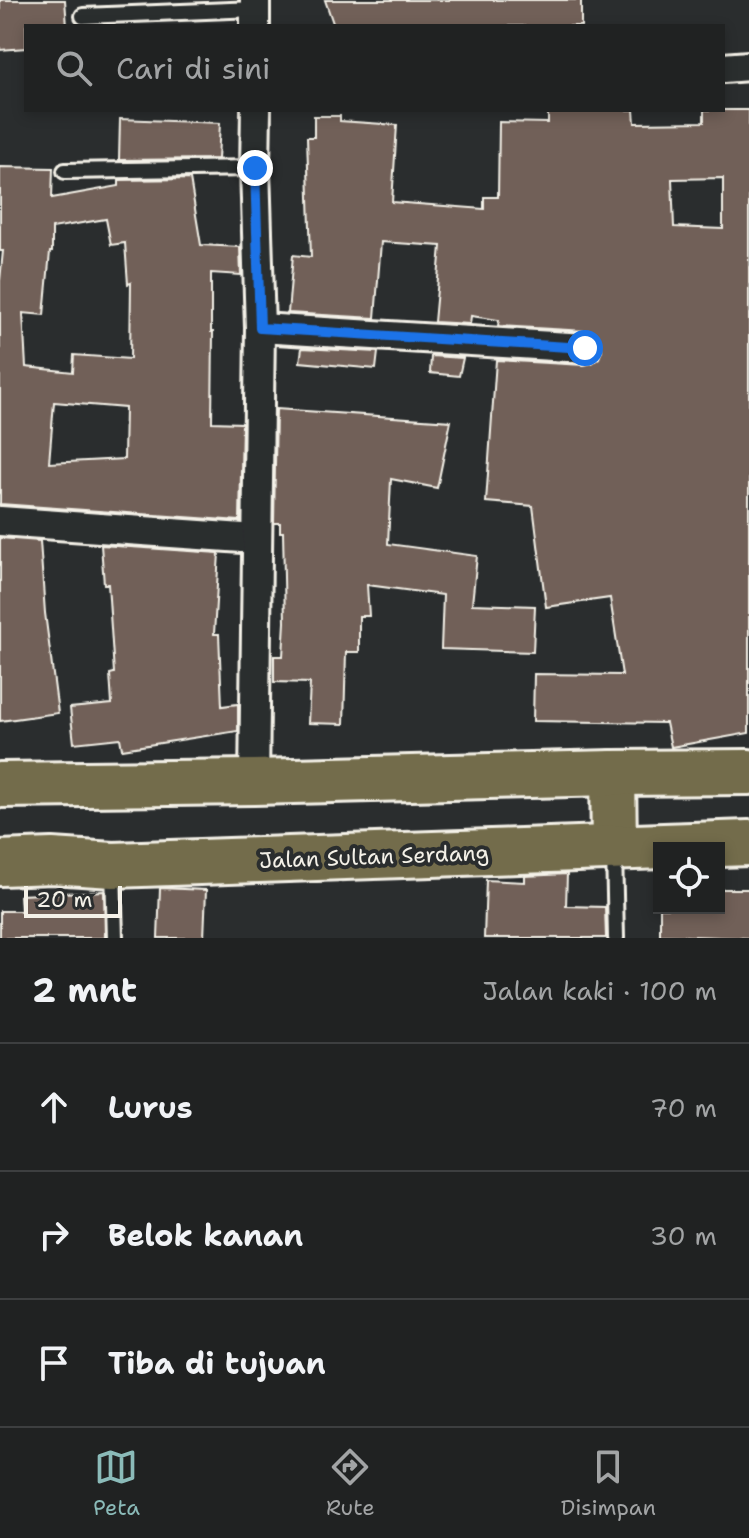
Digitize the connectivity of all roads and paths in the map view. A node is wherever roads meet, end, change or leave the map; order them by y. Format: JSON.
{"nodes":[{"id":1,"x":255,"y":12,"type":"edge"},
{"id":2,"x":83,"y":16,"type":"dead end"},
{"id":3,"x":749,"y":66,"type":"edge"},
{"id":4,"x":725,"y":68,"type":"edge"},
{"id":5,"x":256,"y":112,"type":"edge"},
{"id":6,"x":255,"y":168,"type":"junction"},
{"id":7,"x":65,"y":171,"type":"dead end"},
{"id":8,"x":260,"y":328,"type":"junction"},
{"id":9,"x":585,"y":348,"type":"dead end"},
{"id":10,"x":0,"y":521,"type":"edge"},
{"id":11,"x":257,"y":539,"type":"junction"},
{"id":12,"x":749,"y":772,"type":"edge"},
{"id":13,"x":613,"y":773,"type":"junction"},
{"id":14,"x":254,"y":782,"type":"junction"},
{"id":15,"x":0,"y":785,"type":"edge"},
{"id":16,"x":749,"y":843,"type":"edge"},
{"id":17,"x":614,"y":847,"type":"junction"},
{"id":18,"x":0,"y":863,"type":"edge"},
{"id":19,"x":113,"y":865,"type":"junction"},
{"id":20,"x":115,"y":938,"type":"edge"},
{"id":21,"x":616,"y":938,"type":"edge"}],
"edges":[{"from":1,"to":2,"type":"lane"},
{"from":3,"to":4,"type":"street"},
{"from":5,"to":6,"type":"street"},
{"from":6,"to":7,"type":"lane"},
{"from":6,"to":8,"type":"street"},
{"from":8,"to":9,"type":"street"},
{"from":8,"to":11,"type":"street"},
{"from":10,"to":11,"type":"street"},
{"from":11,"to":14,"type":"street"},
{"from":12,"to":13,"type":"highway"},
{"from":13,"to":14,"type":"highway"},
{"from":13,"to":17,"type":"highway"},
{"from":14,"to":15,"type":"highway"},
{"from":16,"to":17,"type":"highway","name":"Jalan Sultan Serdang"},
{"from":17,"to":19,"type":"highway","name":"Jalan Sultan Serdang"},
{"from":17,"to":21,"type":"lane"},
{"from":18,"to":19,"type":"highway","name":"Jalan Sultan Serdang"},
{"from":19,"to":20,"type":"lane"}]}
